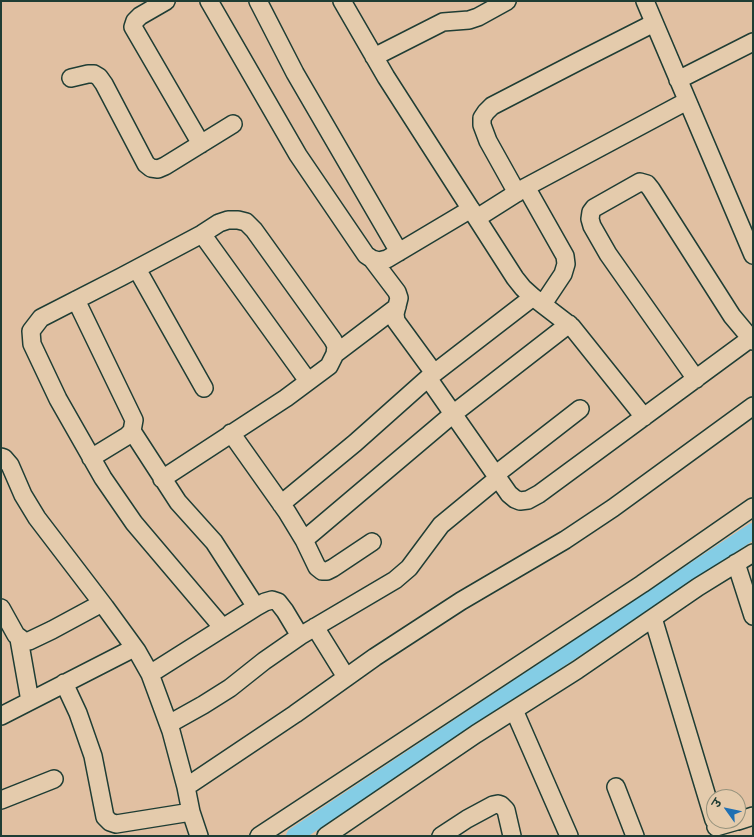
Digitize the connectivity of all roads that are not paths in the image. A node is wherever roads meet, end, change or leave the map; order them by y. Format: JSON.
{"nodes":[{"id":1,"x":166,"y":1,"type":"edge"},
{"id":2,"x":209,"y":1,"type":"edge"},
{"id":3,"x":258,"y":1,"type":"edge"},
{"id":4,"x":342,"y":1,"type":"edge"},
{"id":5,"x":507,"y":1,"type":"edge"},
{"id":6,"x":645,"y":1,"type":"edge"},
{"id":7,"x":654,"y":23,"type":"junction"},
{"id":8,"x":753,"y":42,"type":"edge"},
{"id":9,"x":374,"y":57,"type":"junction"},
{"id":10,"x":71,"y":78,"type":"dead end"},
{"id":11,"x":678,"y":80,"type":"junction"},
{"id":12,"x":687,"y":101,"type":"junction"},
{"id":13,"x":233,"y":124,"type":"dead end"},
{"id":14,"x":201,"y":144,"type":"junction"},
{"id":15,"x":521,"y":190,"type":"junction"},
{"id":16,"x":474,"y":213,"type":"junction"},
{"id":17,"x":202,"y":234,"type":"junction"},
{"id":18,"x":399,"y":252,"type":"junction"},
{"id":19,"x":753,"y":255,"type":"edge"},
{"id":20,"x":372,"y":259,"type":"junction"},
{"id":21,"x":137,"y":269,"type":"junction"},
{"id":22,"x":76,"y":300,"type":"junction"},
{"id":23,"x":538,"y":301,"type":"junction"},
{"id":24,"x":397,"y":307,"type":"junction"},
{"id":25,"x":569,"y":324,"type":"junction"},
{"id":26,"x":752,"y":340,"type":"edge"},
{"id":27,"x":335,"y":354,"type":"junction"},
{"id":28,"x":431,"y":375,"type":"junction"},
{"id":29,"x":696,"y":379,"type":"junction"},
{"id":30,"x":308,"y":381,"type":"junction"},
{"id":31,"x":204,"y":388,"type":"dead end"},
{"id":32,"x":753,"y":406,"type":"edge"},
{"id":33,"x":580,"y":409,"type":"dead end"},
{"id":34,"x":453,"y":414,"type":"junction"},
{"id":35,"x":644,"y":417,"type":"junction"},
{"id":36,"x":132,"y":431,"type":"junction"},
{"id":37,"x":231,"y":433,"type":"junction"},
{"id":38,"x":1,"y":457,"type":"edge"},
{"id":39,"x":91,"y":458,"type":"junction"},
{"id":40,"x":497,"y":477,"type":"junction"},
{"id":41,"x":162,"y":479,"type":"junction"},
{"id":42,"x":281,"y":504,"type":"junction"},
{"id":43,"x":753,"y":507,"type":"edge"},
{"id":44,"x":304,"y":540,"type":"junction"},
{"id":45,"x":372,"y":542,"type":"dead end"},
{"id":46,"x":753,"y":553,"type":"edge"},
{"id":47,"x":736,"y":563,"type":"junction"},
{"id":48,"x":102,"y":603,"type":"junction"},
{"id":49,"x":256,"y":607,"type":"junction"},
{"id":50,"x":753,"y":616,"type":"edge"},
{"id":51,"x":4,"y":618,"type":"edge"},
{"id":52,"x":653,"y":618,"type":"junction"},
{"id":53,"x":315,"y":627,"type":"junction"},
{"id":54,"x":223,"y":628,"type":"junction"},
{"id":55,"x":300,"y":636,"type":"junction"},
{"id":56,"x":19,"y":639,"type":"junction"},
{"id":57,"x":134,"y":648,"type":"junction"},
{"id":58,"x":150,"y":674,"type":"junction"},
{"id":59,"x":346,"y":677,"type":"junction"},
{"id":60,"x":64,"y":683,"type":"junction"},
{"id":61,"x":30,"y":701,"type":"junction"},
{"id":62,"x":514,"y":710,"type":"junction"},
{"id":63,"x":1,"y":716,"type":"edge"},
{"id":64,"x":169,"y":724,"type":"junction"},
{"id":65,"x":54,"y":779,"type":"dead end"},
{"id":66,"x":186,"y":787,"type":"junction"},
{"id":67,"x":616,"y":788,"type":"dead end"},
{"id":68,"x":706,"y":793,"type":"edge"},
{"id":69,"x":1,"y":800,"type":"edge"},
{"id":70,"x":191,"y":812,"type":"junction"},
{"id":71,"x":199,"y":836,"type":"edge"},
{"id":72,"x":259,"y":836,"type":"edge"},
{"id":73,"x":326,"y":836,"type":"edge"},
{"id":74,"x":441,"y":836,"type":"edge"},
{"id":75,"x":512,"y":836,"type":"edge"},
{"id":76,"x":569,"y":836,"type":"edge"},
{"id":77,"x":635,"y":836,"type":"edge"}],
"edges":[{"from":1,"to":14,"type":"street"},
{"from":2,"to":20,"type":"street"},
{"from":3,"to":18,"type":"street"},
{"from":4,"to":9,"type":"street"},
{"from":5,"to":9,"type":"street"},
{"from":6,"to":7,"type":"street"},
{"from":7,"to":11,"type":"street"},
{"from":7,"to":15,"type":"street"},
{"from":8,"to":11,"type":"street"},
{"from":9,"to":16,"type":"street"},
{"from":10,"to":14,"type":"street"},
{"from":11,"to":12,"type":"street"},
{"from":12,"to":15,"type":"street"},
{"from":12,"to":19,"type":"street"},
{"from":13,"to":14,"type":"street"},
{"from":15,"to":16,"type":"street"},
{"from":15,"to":23,"type":"street"},
{"from":16,"to":18,"type":"street"},
{"from":16,"to":23,"type":"street"},
{"from":17,"to":21,"type":"street"},
{"from":17,"to":27,"type":"street"},
{"from":17,"to":30,"type":"street"},
{"from":18,"to":20,"type":"street"},
{"from":20,"to":24,"type":"street"},
{"from":21,"to":22,"type":"street"},
{"from":21,"to":31,"type":"street"},
{"from":22,"to":36,"type":"street"},
{"from":22,"to":39,"type":"street"},
{"from":23,"to":25,"type":"street"},
{"from":23,"to":28,"type":"street"},
{"from":24,"to":27,"type":"street"},
{"from":24,"to":28,"type":"street"},
{"from":25,"to":34,"type":"street"},
{"from":25,"to":35,"type":"street"},
{"from":26,"to":29,"type":"street"},
{"from":26,"to":29,"type":"street"},
{"from":27,"to":30,"type":"street"},
{"from":28,"to":34,"type":"street"},
{"from":28,"to":42,"type":"street"},
{"from":29,"to":35,"type":"street"},
{"from":30,"to":37,"type":"street"},
{"from":32,"to":59,"type":"street"},
{"from":33,"to":40,"type":"street"},
{"from":34,"to":40,"type":"street"},
{"from":34,"to":44,"type":"street"},
{"from":35,"to":40,"type":"street"},
{"from":36,"to":39,"type":"street"},
{"from":36,"to":41,"type":"street"},
{"from":37,"to":41,"type":"street"},
{"from":37,"to":42,"type":"street"},
{"from":38,"to":48,"type":"street"},
{"from":39,"to":54,"type":"street"},
{"from":40,"to":53,"type":"street"},
{"from":41,"to":49,"type":"street"},
{"from":42,"to":44,"type":"street"},
{"from":43,"to":72,"type":"street"},
{"from":44,"to":45,"type":"street"},
{"from":46,"to":47,"type":"street"},
{"from":47,"to":50,"type":"street"},
{"from":47,"to":52,"type":"street"},
{"from":48,"to":56,"type":"street"},
{"from":48,"to":57,"type":"street"},
{"from":49,"to":54,"type":"street"},
{"from":49,"to":55,"type":"street"},
{"from":51,"to":56,"type":"street"},
{"from":52,"to":62,"type":"street"},
{"from":52,"to":68,"type":"street"},
{"from":53,"to":55,"type":"street"},
{"from":53,"to":59,"type":"street"},
{"from":54,"to":58,"type":"street"},
{"from":55,"to":64,"type":"street"},
{"from":56,"to":61,"type":"street"},
{"from":57,"to":58,"type":"street"},
{"from":57,"to":60,"type":"street"},
{"from":58,"to":64,"type":"street"},
{"from":59,"to":66,"type":"street"},
{"from":60,"to":61,"type":"street"},
{"from":60,"to":70,"type":"street"},
{"from":61,"to":63,"type":"street"},
{"from":62,"to":73,"type":"street"},
{"from":62,"to":76,"type":"street"},
{"from":64,"to":66,"type":"street"},
{"from":65,"to":69,"type":"street"},
{"from":66,"to":70,"type":"street"},
{"from":67,"to":77,"type":"street"},
{"from":70,"to":71,"type":"street"},
{"from":74,"to":75,"type":"street"}]}
